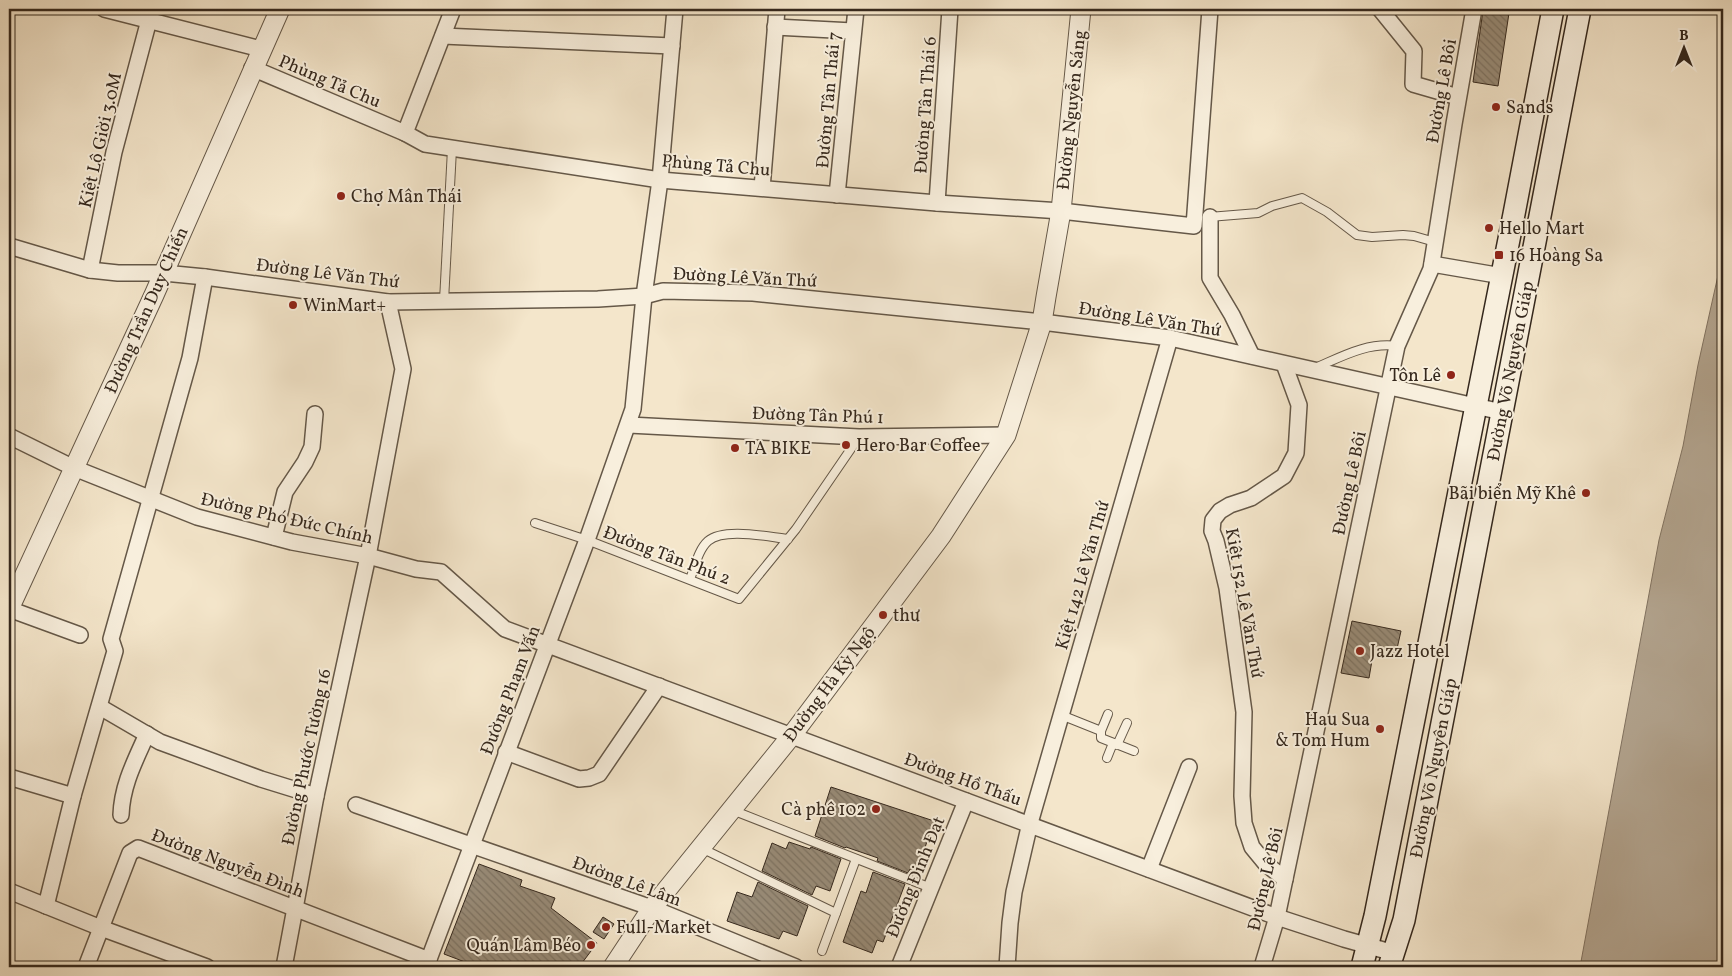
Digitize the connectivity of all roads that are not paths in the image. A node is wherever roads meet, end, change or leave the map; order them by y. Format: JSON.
{"nodes":[{"id":1,"x":104,"y":9,"type":"edge"},
{"id":2,"x":280,"y":9,"type":"edge"},
{"id":3,"x":453,"y":9,"type":"edge"},
{"id":4,"x":675,"y":9,"type":"edge"},
{"id":5,"x":777,"y":9,"type":"edge"},
{"id":6,"x":856,"y":9,"type":"edge"},
{"id":7,"x":950,"y":9,"type":"edge"},
{"id":8,"x":1081,"y":9,"type":"edge"},
{"id":9,"x":1210,"y":9,"type":"edge"},
{"id":10,"x":1380,"y":9,"type":"edge"},
{"id":11,"x":1474,"y":9,"type":"edge"},
{"id":12,"x":1553,"y":9,"type":"edge"},
{"id":13,"x":1580,"y":9,"type":"edge"},
{"id":14,"x":149,"y":20,"type":"junction"},
{"id":15,"x":775,"y":28,"type":"junction"},
{"id":16,"x":853,"y":31,"type":"junction"},
{"id":17,"x":442,"y":36,"type":"junction"},
{"id":18,"x":672,"y":46,"type":"junction"},
{"id":19,"x":261,"y":49,"type":"junction"},
{"id":20,"x":252,"y":68,"type":"junction"},
{"id":21,"x":1458,"y":97,"type":"junction"},
{"id":22,"x":405,"y":133,"type":"junction"},
{"id":23,"x":452,"y":148,"type":"junction"},
{"id":24,"x":660,"y":180,"type":"junction"},
{"id":25,"x":762,"y":188,"type":"junction"},
{"id":26,"x":838,"y":195,"type":"junction"},
{"id":27,"x":937,"y":203,"type":"junction"},
{"id":28,"x":1061,"y":211,"type":"junction"},
{"id":29,"x":1210,"y":217,"type":"junction"},
{"id":30,"x":1194,"y":222,"type":"junction"},
{"id":31,"x":1435,"y":242,"type":"junction"},
{"id":32,"x":9,"y":246,"type":"edge"},
{"id":33,"x":1432,"y":264,"type":"junction"},
{"id":34,"x":90,"y":270,"type":"junction"},
{"id":35,"x":164,"y":273,"type":"junction"},
{"id":36,"x":1502,"y":276,"type":"junction"},
{"id":37,"x":205,"y":277,"type":"junction"},
{"id":38,"x":644,"y":296,"type":"junction"},
{"id":39,"x":444,"y":301,"type":"junction"},
{"id":40,"x":388,"y":302,"type":"junction"},
{"id":41,"x":1042,"y":322,"type":"junction"},
{"id":42,"x":1170,"y":338,"type":"junction"},
{"id":43,"x":1397,"y":346,"type":"junction"},
{"id":44,"x":1252,"y":356,"type":"junction"},
{"id":45,"x":1284,"y":364,"type":"junction"},
{"id":46,"x":1311,"y":370,"type":"junction"},
{"id":47,"x":1388,"y":386,"type":"junction"},
{"id":48,"x":1476,"y":406,"type":"junction"},
{"id":49,"x":1502,"y":412,"type":"junction"},
{"id":50,"x":315,"y":414,"type":"dead end"},
{"id":51,"x":628,"y":425,"type":"junction"},
{"id":52,"x":1006,"y":435,"type":"junction"},
{"id":53,"x":9,"y":436,"type":"edge"},
{"id":54,"x":860,"y":438,"type":"junction"},
{"id":55,"x":74,"y":468,"type":"junction"},
{"id":56,"x":151,"y":499,"type":"junction"},
{"id":57,"x":535,"y":523,"type":"dead end"},
{"id":58,"x":274,"y":537,"type":"junction"},
{"id":59,"x":788,"y":539,"type":"junction"},
{"id":60,"x":587,"y":540,"type":"junction"},
{"id":61,"x":368,"y":556,"type":"junction"},
{"id":62,"x":690,"y":579,"type":"junction"},
{"id":63,"x":9,"y":609,"type":"edge"},
{"id":64,"x":80,"y":635,"type":"dead end"},
{"id":65,"x":548,"y":644,"type":"junction"},
{"id":66,"x":659,"y":686,"type":"junction"},
{"id":67,"x":100,"y":707,"type":"junction"},
{"id":68,"x":1108,"y":714,"type":"dead end"},
{"id":69,"x":1061,"y":715,"type":"junction"},
{"id":70,"x":1127,"y":723,"type":"dead end"},
{"id":71,"x":1101,"y":731,"type":"junction"},
{"id":72,"x":146,"y":734,"type":"junction"},
{"id":73,"x":792,"y":735,"type":"junction"},
{"id":74,"x":1115,"y":744,"type":"junction"},
{"id":75,"x":1134,"y":751,"type":"dead end"},
{"id":76,"x":506,"y":752,"type":"junction"},
{"id":77,"x":1107,"y":758,"type":"dead end"},
{"id":78,"x":1189,"y":767,"type":"dead end"},
{"id":79,"x":9,"y":777,"type":"edge"},
{"id":80,"x":73,"y":796,"type":"junction"},
{"id":81,"x":316,"y":796,"type":"junction"},
{"id":82,"x":966,"y":801,"type":"junction"},
{"id":83,"x":356,"y":805,"type":"dead end"},
{"id":84,"x":732,"y":810,"type":"junction"},
{"id":85,"x":121,"y":815,"type":"dead end"},
{"id":86,"x":1030,"y":823,"type":"junction"},
{"id":87,"x":471,"y":846,"type":"junction"},
{"id":88,"x":701,"y":848,"type":"junction"},
{"id":89,"x":856,"y":859,"type":"junction"},
{"id":90,"x":1149,"y":869,"type":"junction"},
{"id":91,"x":1285,"y":879,"type":"junction"},
{"id":92,"x":931,"y":888,"type":"junction"},
{"id":93,"x":9,"y":891,"type":"edge"},
{"id":94,"x":46,"y":906,"type":"junction"},
{"id":95,"x":294,"y":908,"type":"junction"},
{"id":96,"x":652,"y":908,"type":"junction"},
{"id":97,"x":836,"y":913,"type":"junction"},
{"id":98,"x":1277,"y":917,"type":"junction"},
{"id":99,"x":101,"y":928,"type":"junction"},
{"id":100,"x":1367,"y":946,"type":"junction"},
{"id":101,"x":822,"y":951,"type":"dead end"},
{"id":102,"x":1392,"y":960,"type":"edge"},
{"id":103,"x":427,"y":964,"type":"edge"},
{"id":104,"x":787,"y":966,"type":"edge"},
{"id":105,"x":86,"y":967,"type":"edge"},
{"id":106,"x":207,"y":967,"type":"edge"},
{"id":107,"x":284,"y":967,"type":"edge"},
{"id":108,"x":613,"y":967,"type":"edge"},
{"id":109,"x":899,"y":967,"type":"edge"},
{"id":110,"x":1007,"y":967,"type":"edge"},
{"id":111,"x":1262,"y":967,"type":"edge"},
{"id":112,"x":1362,"y":967,"type":"edge"}],
"edges":[{"from":1,"to":14,"type":"street"},
{"from":2,"to":19,"type":"street","name":"Đường Trần Duy Chiến"},
{"from":3,"to":17,"type":"street"},
{"from":4,"to":18,"type":"street"},
{"from":5,"to":15,"type":"street"},
{"from":6,"to":16,"type":"street","name":"Đường Tân Thái 7"},
{"from":7,"to":27,"type":"street","name":"Đường Tân Thái 6"},
{"from":8,"to":28,"type":"street","name":"Đường Nguyễn Sáng"},
{"from":9,"to":30,"type":"street"},
{"from":10,"to":21,"type":"street"},
{"from":11,"to":21,"type":"street","name":"Đường Lê Bôi"},
{"from":12,"to":36,"type":"main road","name":"Đường Võ Nguyên Giáp"},
{"from":13,"to":49,"type":"main road","name":"Đường Võ Nguyên Giáp"},
{"from":14,"to":19,"type":"street"},
{"from":14,"to":34,"type":"street","name":"Kiệt Lộ Giời 3.0M"},
{"from":15,"to":16,"type":"street"},
{"from":15,"to":25,"type":"street"},
{"from":16,"to":26,"type":"street","name":"Đường Tân Thái 7"},
{"from":17,"to":18,"type":"street"},
{"from":17,"to":22,"type":"street"},
{"from":18,"to":24,"type":"street"},
{"from":19,"to":20,"type":"street","name":"Đường Trần Duy Chiến"},
{"from":20,"to":22,"type":"street","name":"Phùng Tả Chu"},
{"from":20,"to":35,"type":"street","name":"Đường Trần Duy Chiến"},
{"from":21,"to":31,"type":"street","name":"Đường Lê Bôi"},
{"from":22,"to":23,"type":"street","name":"Phùng Tả Chu"},
{"from":23,"to":24,"type":"street","name":"Phùng Tả Chu"},
{"from":23,"to":39,"type":"lane"},
{"from":24,"to":25,"type":"street","name":"Phùng Tả Chu"},
{"from":24,"to":38,"type":"street","name":"Đường Phạm Vấn"},
{"from":25,"to":26,"type":"street","name":"Phùng Tả Chu"},
{"from":26,"to":27,"type":"street","name":"Phùng Tả Chu"},
{"from":27,"to":28,"type":"street","name":"Phùng Tả Chu"},
{"from":28,"to":30,"type":"street","name":"Phùng Tả Chu"},
{"from":28,"to":41,"type":"street","name":"Đường Hà Kỳ Ngộ"},
{"from":29,"to":30,"type":"lane"},
{"from":29,"to":31,"type":"lane"},
{"from":29,"to":44,"type":"street"},
{"from":31,"to":33,"type":"street","name":"Đường Lê Bôi"},
{"from":32,"to":34,"type":"street","name":"Đường Lê Văn Thứ"},
{"from":33,"to":36,"type":"street"},
{"from":33,"to":43,"type":"street","name":"Đường Lê Bôi"},
{"from":34,"to":35,"type":"street","name":"Đường Lê Văn Thứ"},
{"from":35,"to":37,"type":"street","name":"Đường Lê Văn Thứ"},
{"from":35,"to":55,"type":"street","name":"Đường Trần Duy Chiến"},
{"from":36,"to":48,"type":"main road","name":"Đường Võ Nguyên Giáp"},
{"from":37,"to":40,"type":"street","name":"Đường Lê Văn Thứ"},
{"from":37,"to":56,"type":"street"},
{"from":38,"to":39,"type":"street","name":"Đường Lê Văn Thứ"},
{"from":38,"to":41,"type":"street","name":"Đường Lê Văn Thứ"},
{"from":38,"to":51,"type":"street","name":"Đường Phạm Vấn"},
{"from":39,"to":40,"type":"street","name":"Đường Lê Văn Thứ"},
{"from":40,"to":61,"type":"street","name":"Đường Phước Tường 16"},
{"from":41,"to":42,"type":"street","name":"Đường Lê Văn Thứ"},
{"from":41,"to":52,"type":"street","name":"Đường Hà Kỳ Ngộ"},
{"from":42,"to":44,"type":"street","name":"Đường Lê Văn Thứ"},
{"from":42,"to":69,"type":"street","name":"Kiệt 142 Lê Văn Thứ"},
{"from":43,"to":46,"type":"lane"},
{"from":43,"to":47,"type":"street","name":"Đường Lê Bôi"},
{"from":44,"to":45,"type":"street","name":"Đường Lê Văn Thứ"},
{"from":45,"to":46,"type":"street","name":"Đường Lê Văn Thứ"},
{"from":45,"to":91,"type":"street","name":"Kiệt 152 Lê Văn Thứ"},
{"from":46,"to":47,"type":"street","name":"Đường Lê Văn Thứ"},
{"from":47,"to":48,"type":"street","name":"Đường Lê Văn Thứ"},
{"from":47,"to":91,"type":"street","name":"Đường Lê Bôi"},
{"from":48,"to":49,"type":"street","name":"Đường Lê Văn Thứ"},
{"from":48,"to":100,"type":"main road","name":"Đường Võ Nguyên Giáp"},
{"from":49,"to":102,"type":"main road","name":"Đường Võ Nguyên Giáp"},
{"from":50,"to":58,"type":"street"},
{"from":51,"to":54,"type":"street","name":"Đường Tân Phú 1"},
{"from":51,"to":60,"type":"street","name":"Đường Phạm Vấn"},
{"from":52,"to":54,"type":"street","name":"Đường Tân Phú 1"},
{"from":52,"to":73,"type":"street","name":"Đường Hà Kỳ Ngộ"},
{"from":53,"to":55,"type":"street","name":"Đường Phó Đức Chính"},
{"from":54,"to":59,"type":"lane","name":"Đường Tân Phú 2"},
{"from":55,"to":56,"type":"street","name":"Đường Phó Đức Chính"},
{"from":55,"to":63,"type":"street","name":"Đường Trần Duy Chiến"},
{"from":56,"to":58,"type":"street","name":"Đường Phó Đức Chính"},
{"from":56,"to":67,"type":"street"},
{"from":57,"to":60,"type":"lane","name":"Đường Tân Phú 2"},
{"from":58,"to":61,"type":"street","name":"Đường Phó Đức Chính"},
{"from":59,"to":62,"type":"lane"},
{"from":59,"to":62,"type":"lane","name":"Đường Tân Phú 2"},
{"from":60,"to":62,"type":"lane","name":"Đường Tân Phú 2"},
{"from":60,"to":65,"type":"street","name":"Đường Phạm Vấn"},
{"from":61,"to":65,"type":"street","name":"Đường Phó Đức Chính"},
{"from":61,"to":81,"type":"street","name":"Đường Phước Tường 16"},
{"from":63,"to":64,"type":"street"},
{"from":65,"to":66,"type":"street","name":"Đường Hồ Thấu"},
{"from":65,"to":76,"type":"street","name":"Đường Phạm Vấn"},
{"from":66,"to":73,"type":"street","name":"Đường Hồ Thấu"},
{"from":66,"to":76,"type":"street"},
{"from":67,"to":72,"type":"street"},
{"from":67,"to":80,"type":"street"},
{"from":68,"to":71,"type":"lane"},
{"from":69,"to":71,"type":"lane"},
{"from":69,"to":86,"type":"street","name":"Kiệt 142 Lê Văn Thứ"},
{"from":70,"to":74,"type":"lane"},
{"from":71,"to":74,"type":"lane"},
{"from":72,"to":81,"type":"street"},
{"from":72,"to":85,"type":"street"},
{"from":73,"to":82,"type":"street","name":"Đường Hồ Thấu"},
{"from":73,"to":84,"type":"street","name":"Đường Hà Kỳ Ngộ"},
{"from":74,"to":75,"type":"lane"},
{"from":74,"to":77,"type":"lane"},
{"from":76,"to":87,"type":"street","name":"Đường Phạm Vấn"},
{"from":78,"to":90,"type":"street"},
{"from":79,"to":80,"type":"street"},
{"from":80,"to":94,"type":"street"},
{"from":81,"to":95,"type":"street","name":"Đường Phước Tường 16"},
{"from":82,"to":86,"type":"street","name":"Đường Hồ Thấu"},
{"from":82,"to":92,"type":"street","name":"Đường Đinh Đạt"},
{"from":83,"to":87,"type":"street","name":"Đường Lê Lâm"},
{"from":84,"to":88,"type":"street","name":"Đường Hà Kỳ Ngộ"},
{"from":84,"to":89,"type":"lane"},
{"from":86,"to":90,"type":"street","name":"Đường Hồ Thấu"},
{"from":86,"to":110,"type":"street","name":"Kiệt 142 Lê Văn Thứ"},
{"from":87,"to":96,"type":"street","name":"Đường Lê Lâm"},
{"from":87,"to":103,"type":"street","name":"Đường Phạm Vấn"},
{"from":88,"to":96,"type":"street","name":"Đường Hà Kỳ Ngộ"},
{"from":88,"to":97,"type":"lane"},
{"from":89,"to":92,"type":"lane"},
{"from":89,"to":97,"type":"lane"},
{"from":90,"to":98,"type":"street","name":"Đường Hồ Thấu"},
{"from":91,"to":98,"type":"street","name":"Đường Lê Bôi"},
{"from":92,"to":109,"type":"street","name":"Đường Đinh Đạt"},
{"from":93,"to":94,"type":"street"},
{"from":94,"to":99,"type":"street"},
{"from":95,"to":99,"type":"street","name":"Đường Nguyễn Đình"},
{"from":95,"to":103,"type":"street","name":"Đường Nguyễn Đình"},
{"from":95,"to":107,"type":"street","name":"Đường Phước Tường 16"},
{"from":96,"to":104,"type":"street","name":"Đường Lê Lâm"},
{"from":96,"to":108,"type":"street","name":"Đường Hà Kỳ Ngộ"},
{"from":97,"to":101,"type":"lane"},
{"from":98,"to":100,"type":"street","name":"Đường Hồ Thấu"},
{"from":98,"to":111,"type":"street","name":"Đường Lê Bôi"},
{"from":99,"to":105,"type":"street","name":"Đường Nguyễn Đình"},
{"from":99,"to":106,"type":"street"},
{"from":100,"to":102,"type":"street","name":"Đường Hồ Thấu"},
{"from":100,"to":112,"type":"main road","name":"Đường Võ Nguyên Giáp"}]}
